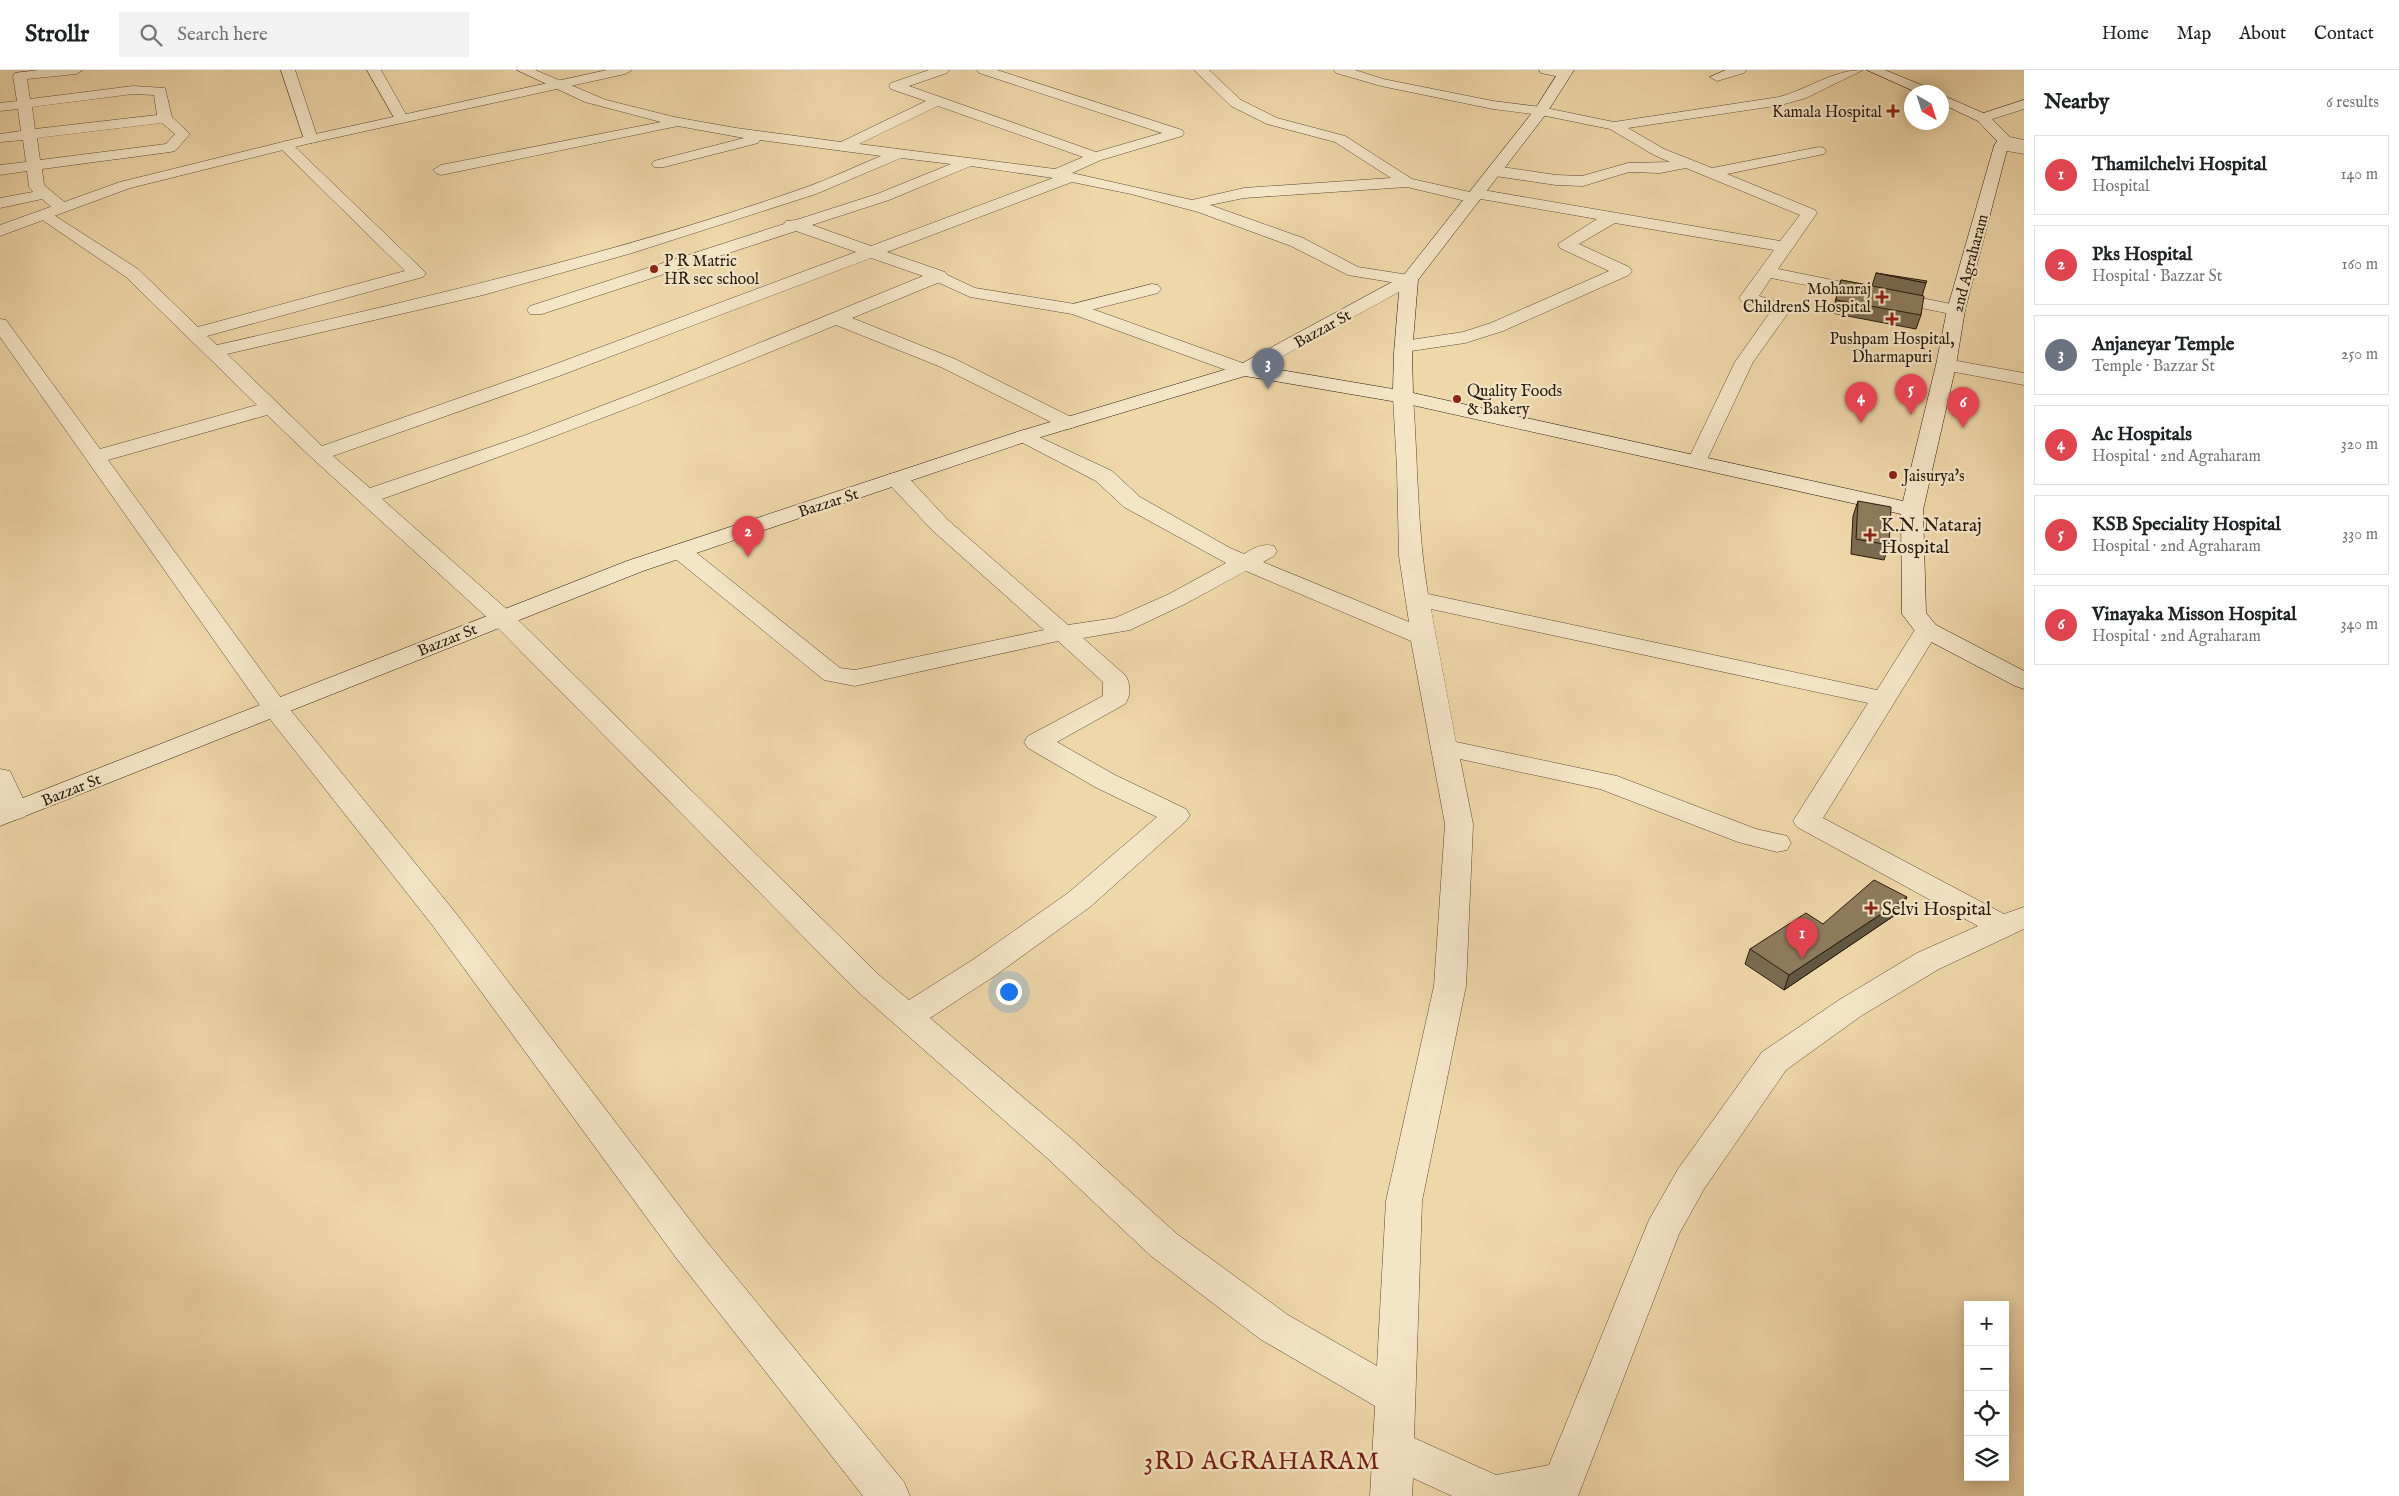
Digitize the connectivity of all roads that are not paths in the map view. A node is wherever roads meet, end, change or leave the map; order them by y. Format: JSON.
{"nodes":[{"id":1,"x":76,"y":70,"type":"edge"},
{"id":2,"x":288,"y":70,"type":"edge"},
{"id":3,"x":374,"y":70,"type":"edge"},
{"id":4,"x":524,"y":70,"type":"edge"},
{"id":5,"x":625,"y":70,"type":"edge"},
{"id":6,"x":942,"y":70,"type":"edge"},
{"id":7,"x":984,"y":70,"type":"edge"},
{"id":8,"x":1201,"y":70,"type":"edge"},
{"id":9,"x":1341,"y":70,"type":"edge"},
{"id":10,"x":1546,"y":70,"type":"edge"},
{"id":11,"x":1738,"y":70,"type":"edge"},
{"id":12,"x":1856,"y":70,"type":"edge"},
{"id":13,"x":1874,"y":70,"type":"edge"},
{"id":14,"x":1566,"y":72,"type":"edge"},
{"id":15,"x":1717,"y":77,"type":"dead end"},
{"id":16,"x":556,"y":84,"type":"junction"},
{"id":17,"x":1909,"y":85,"type":"edge"},
{"id":18,"x":937,"y":101,"type":"junction"},
{"id":19,"x":1949,"y":102,"type":"edge"},
{"id":20,"x":24,"y":104,"type":"junction"},
{"id":21,"x":2024,"y":104,"type":"edge"},
{"id":22,"x":0,"y":107,"type":"edge"},
{"id":23,"x":1541,"y":112,"type":"junction"},
{"id":24,"x":165,"y":118,"type":"junction"},
{"id":25,"x":401,"y":118,"type":"junction"},
{"id":26,"x":1983,"y":118,"type":"junction"},
{"id":27,"x":680,"y":122,"type":"junction"},
{"id":28,"x":1614,"y":126,"type":"junction"},
{"id":29,"x":29,"y":135,"type":"junction"},
{"id":30,"x":0,"y":138,"type":"edge"},
{"id":31,"x":762,"y":138,"type":"junction"},
{"id":32,"x":311,"y":139,"type":"junction"},
{"id":33,"x":2003,"y":143,"type":"junction"},
{"id":34,"x":2024,"y":144,"type":"edge"},
{"id":35,"x":285,"y":145,"type":"junction"},
{"id":36,"x":842,"y":147,"type":"junction"},
{"id":37,"x":2024,"y":150,"type":"edge"},
{"id":38,"x":1819,"y":151,"type":"dead end"},
{"id":39,"x":898,"y":153,"type":"junction"},
{"id":40,"x":1096,"y":157,"type":"junction"},
{"id":41,"x":966,"y":162,"type":"junction"},
{"id":42,"x":1687,"y":163,"type":"junction"},
{"id":43,"x":659,"y":164,"type":"dead end"},
{"id":44,"x":34,"y":166,"type":"junction"},
{"id":45,"x":0,"y":170,"type":"edge"},
{"id":46,"x":441,"y":170,"type":"dead end"},
{"id":47,"x":1495,"y":171,"type":"junction"},
{"id":48,"x":1710,"y":173,"type":"junction"},
{"id":49,"x":1065,"y":175,"type":"junction"},
{"id":50,"x":1407,"y":182,"type":"junction"},
{"id":51,"x":1475,"y":196,"type":"junction"},
{"id":52,"x":0,"y":203,"type":"edge"},
{"id":53,"x":1191,"y":204,"type":"junction"},
{"id":54,"x":50,"y":206,"type":"junction"},
{"id":55,"x":755,"y":210,"type":"junction"},
{"id":56,"x":1611,"y":218,"type":"junction"},
{"id":57,"x":798,"y":226,"type":"junction"},
{"id":58,"x":0,"y":231,"type":"edge"},
{"id":59,"x":1785,"y":247,"type":"junction"},
{"id":60,"x":870,"y":253,"type":"junction"},
{"id":61,"x":1768,"y":272,"type":"junction"},
{"id":62,"x":939,"y":276,"type":"junction"},
{"id":63,"x":1409,"y":280,"type":"junction"},
{"id":64,"x":1152,"y":288,"type":"dead end"},
{"id":65,"x":1075,"y":309,"type":"junction"},
{"id":66,"x":536,"y":310,"type":"dead end"},
{"id":67,"x":1956,"y":310,"type":"junction"},
{"id":68,"x":835,"y":318,"type":"junction"},
{"id":69,"x":0,"y":324,"type":"edge"},
{"id":70,"x":202,"y":343,"type":"junction"},
{"id":71,"x":1404,"y":346,"type":"junction"},
{"id":72,"x":1946,"y":365,"type":"junction"},
{"id":73,"x":1244,"y":370,"type":"junction"},
{"id":74,"x":2024,"y":379,"type":"edge"},
{"id":75,"x":1404,"y":397,"type":"junction"},
{"id":76,"x":272,"y":407,"type":"junction"},
{"id":77,"x":1068,"y":423,"type":"junction"},
{"id":78,"x":1024,"y":436,"type":"junction"},
{"id":79,"x":319,"y":454,"type":"junction"},
{"id":80,"x":95,"y":457,"type":"junction"},
{"id":81,"x":1697,"y":462,"type":"junction"},
{"id":82,"x":897,"y":479,"type":"junction"},
{"id":83,"x":369,"y":496,"type":"junction"},
{"id":84,"x":1912,"y":510,"type":"junction"},
{"id":85,"x":680,"y":551,"type":"junction"},
{"id":86,"x":1266,"y":551,"type":"dead end"},
{"id":87,"x":1244,"y":563,"type":"junction"},
{"id":88,"x":1416,"y":599,"type":"junction"},
{"id":89,"x":502,"y":617,"type":"junction"},
{"id":90,"x":1927,"y":630,"type":"junction"},
{"id":91,"x":1063,"y":633,"type":"junction"},
{"id":92,"x":1423,"y":637,"type":"junction"},
{"id":93,"x":2024,"y":681,"type":"edge"},
{"id":94,"x":1884,"y":699,"type":"junction"},
{"id":95,"x":275,"y":708,"type":"junction"},
{"id":96,"x":1444,"y":748,"type":"junction"},
{"id":97,"x":0,"y":777,"type":"edge"},
{"id":98,"x":8,"y":814,"type":"edge"},
{"id":99,"x":1777,"y":843,"type":"dead end"},
{"id":100,"x":2014,"y":922,"type":"edge"},
{"id":101,"x":907,"y":1017,"type":"junction"},
{"id":102,"x":1394,"y":1397,"type":"junction"},
{"id":103,"x":1392,"y":1448,"type":"junction"},
{"id":104,"x":889,"y":1496,"type":"edge"},
{"id":105,"x":1391,"y":1496,"type":"edge"}],
"edges":[{"from":1,"to":20,"type":"street"},
{"from":2,"to":32,"type":"street"},
{"from":3,"to":25,"type":"street"},
{"from":4,"to":16,"type":"street"},
{"from":5,"to":16,"type":"street"},
{"from":6,"to":18,"type":"street"},
{"from":7,"to":40,"type":"street"},
{"from":8,"to":50,"type":"street"},
{"from":9,"to":23,"type":"street"},
{"from":10,"to":14,"type":"street"},
{"from":11,"to":15,"type":"street"},
{"from":12,"to":28,"type":"street"},
{"from":13,"to":17,"type":"street"},
{"from":14,"to":23,"type":"street","name":"Bazzar St"},
{"from":16,"to":25,"type":"street"},
{"from":16,"to":27,"type":"street"},
{"from":18,"to":36,"type":"street"},
{"from":18,"to":40,"type":"street"},
{"from":19,"to":26,"type":"street"},
{"from":20,"to":22,"type":"street"},
{"from":20,"to":24,"type":"street"},
{"from":20,"to":29,"type":"street"},
{"from":21,"to":26,"type":"street"},
{"from":23,"to":28,"type":"street"},
{"from":23,"to":47,"type":"street","name":"Bazzar St"},
{"from":24,"to":29,"type":"street"},
{"from":24,"to":44,"type":"street"},
{"from":25,"to":32,"type":"street"},
{"from":26,"to":33,"type":"street"},
{"from":27,"to":31,"type":"street"},
{"from":27,"to":46,"type":"street"},
{"from":28,"to":42,"type":"street"},
{"from":29,"to":30,"type":"street"},
{"from":29,"to":44,"type":"street"},
{"from":31,"to":36,"type":"street"},
{"from":31,"to":43,"type":"street"},
{"from":32,"to":35,"type":"street"},
{"from":33,"to":34,"type":"street"},
{"from":33,"to":37,"type":"street"},
{"from":33,"to":67,"type":"street","name":"2nd Agraharam"},
{"from":35,"to":54,"type":"street"},
{"from":35,"to":70,"type":"street"},
{"from":36,"to":39,"type":"street"},
{"from":38,"to":48,"type":"street"},
{"from":39,"to":41,"type":"street"},
{"from":39,"to":55,"type":"street"},
{"from":40,"to":49,"type":"street"},
{"from":41,"to":49,"type":"street"},
{"from":41,"to":57,"type":"street"},
{"from":42,"to":47,"type":"street"},
{"from":42,"to":48,"type":"street"},
{"from":44,"to":45,"type":"street"},
{"from":44,"to":54,"type":"street"},
{"from":47,"to":51,"type":"street","name":"Bazzar St"},
{"from":48,"to":59,"type":"street"},
{"from":49,"to":53,"type":"street"},
{"from":49,"to":60,"type":"street"},
{"from":50,"to":51,"type":"street"},
{"from":50,"to":53,"type":"street"},
{"from":51,"to":56,"type":"street"},
{"from":51,"to":63,"type":"street","name":"Bazzar St"},
{"from":52,"to":54,"type":"street"},
{"from":53,"to":63,"type":"street"},
{"from":54,"to":58,"type":"street"},
{"from":54,"to":70,"type":"street"},
{"from":55,"to":57,"type":"street"},
{"from":55,"to":70,"type":"street"},
{"from":56,"to":59,"type":"street"},
{"from":56,"to":71,"type":"street"},
{"from":57,"to":60,"type":"street"},
{"from":57,"to":66,"type":"street"},
{"from":59,"to":61,"type":"street"},
{"from":60,"to":62,"type":"street"},
{"from":60,"to":79,"type":"street"},
{"from":61,"to":67,"type":"street"},
{"from":61,"to":81,"type":"street"},
{"from":62,"to":65,"type":"street"},
{"from":62,"to":68,"type":"street"},
{"from":63,"to":71,"type":"street"},
{"from":63,"to":73,"type":"street","name":"Bazzar St"},
{"from":64,"to":65,"type":"street"},
{"from":65,"to":73,"type":"street"},
{"from":67,"to":72,"type":"street","name":"2nd Agraharam"},
{"from":68,"to":77,"type":"street"},
{"from":68,"to":83,"type":"street"},
{"from":69,"to":80,"type":"street"},
{"from":70,"to":76,"type":"street"},
{"from":71,"to":75,"type":"street"},
{"from":72,"to":74,"type":"street"},
{"from":72,"to":84,"type":"street","name":"2nd Agraharam"},
{"from":73,"to":75,"type":"street"},
{"from":73,"to":77,"type":"street","name":"Bazzar St"},
{"from":75,"to":81,"type":"street"},
{"from":75,"to":88,"type":"street"},
{"from":76,"to":79,"type":"street"},
{"from":76,"to":80,"type":"street"},
{"from":77,"to":78,"type":"street","name":"Bazzar St"},
{"from":78,"to":82,"type":"street","name":"Bazzar St"},
{"from":78,"to":87,"type":"street"},
{"from":79,"to":83,"type":"street"},
{"from":80,"to":95,"type":"street"},
{"from":81,"to":84,"type":"street"},
{"from":82,"to":85,"type":"street","name":"Bazzar St"},
{"from":82,"to":91,"type":"street"},
{"from":83,"to":89,"type":"street"},
{"from":84,"to":90,"type":"street","name":"2nd Agraharam"},
{"from":85,"to":89,"type":"street","name":"Bazzar St"},
{"from":85,"to":91,"type":"street"},
{"from":86,"to":87,"type":"street"},
{"from":87,"to":91,"type":"street"},
{"from":87,"to":92,"type":"street"},
{"from":88,"to":92,"type":"street"},
{"from":88,"to":94,"type":"street"},
{"from":89,"to":95,"type":"street","name":"Bazzar St"},
{"from":89,"to":101,"type":"street"},
{"from":90,"to":93,"type":"street","name":"2nd Agraharam"},
{"from":90,"to":94,"type":"street"},
{"from":91,"to":101,"type":"street"},
{"from":92,"to":96,"type":"street"},
{"from":94,"to":100,"type":"street"},
{"from":95,"to":98,"type":"street","name":"Bazzar St"},
{"from":95,"to":104,"type":"street"},
{"from":96,"to":99,"type":"street"},
{"from":96,"to":102,"type":"street"},
{"from":97,"to":98,"type":"street"},
{"from":100,"to":103,"type":"street"},
{"from":101,"to":102,"type":"street"},
{"from":102,"to":103,"type":"street"},
{"from":103,"to":105,"type":"street"}]}
